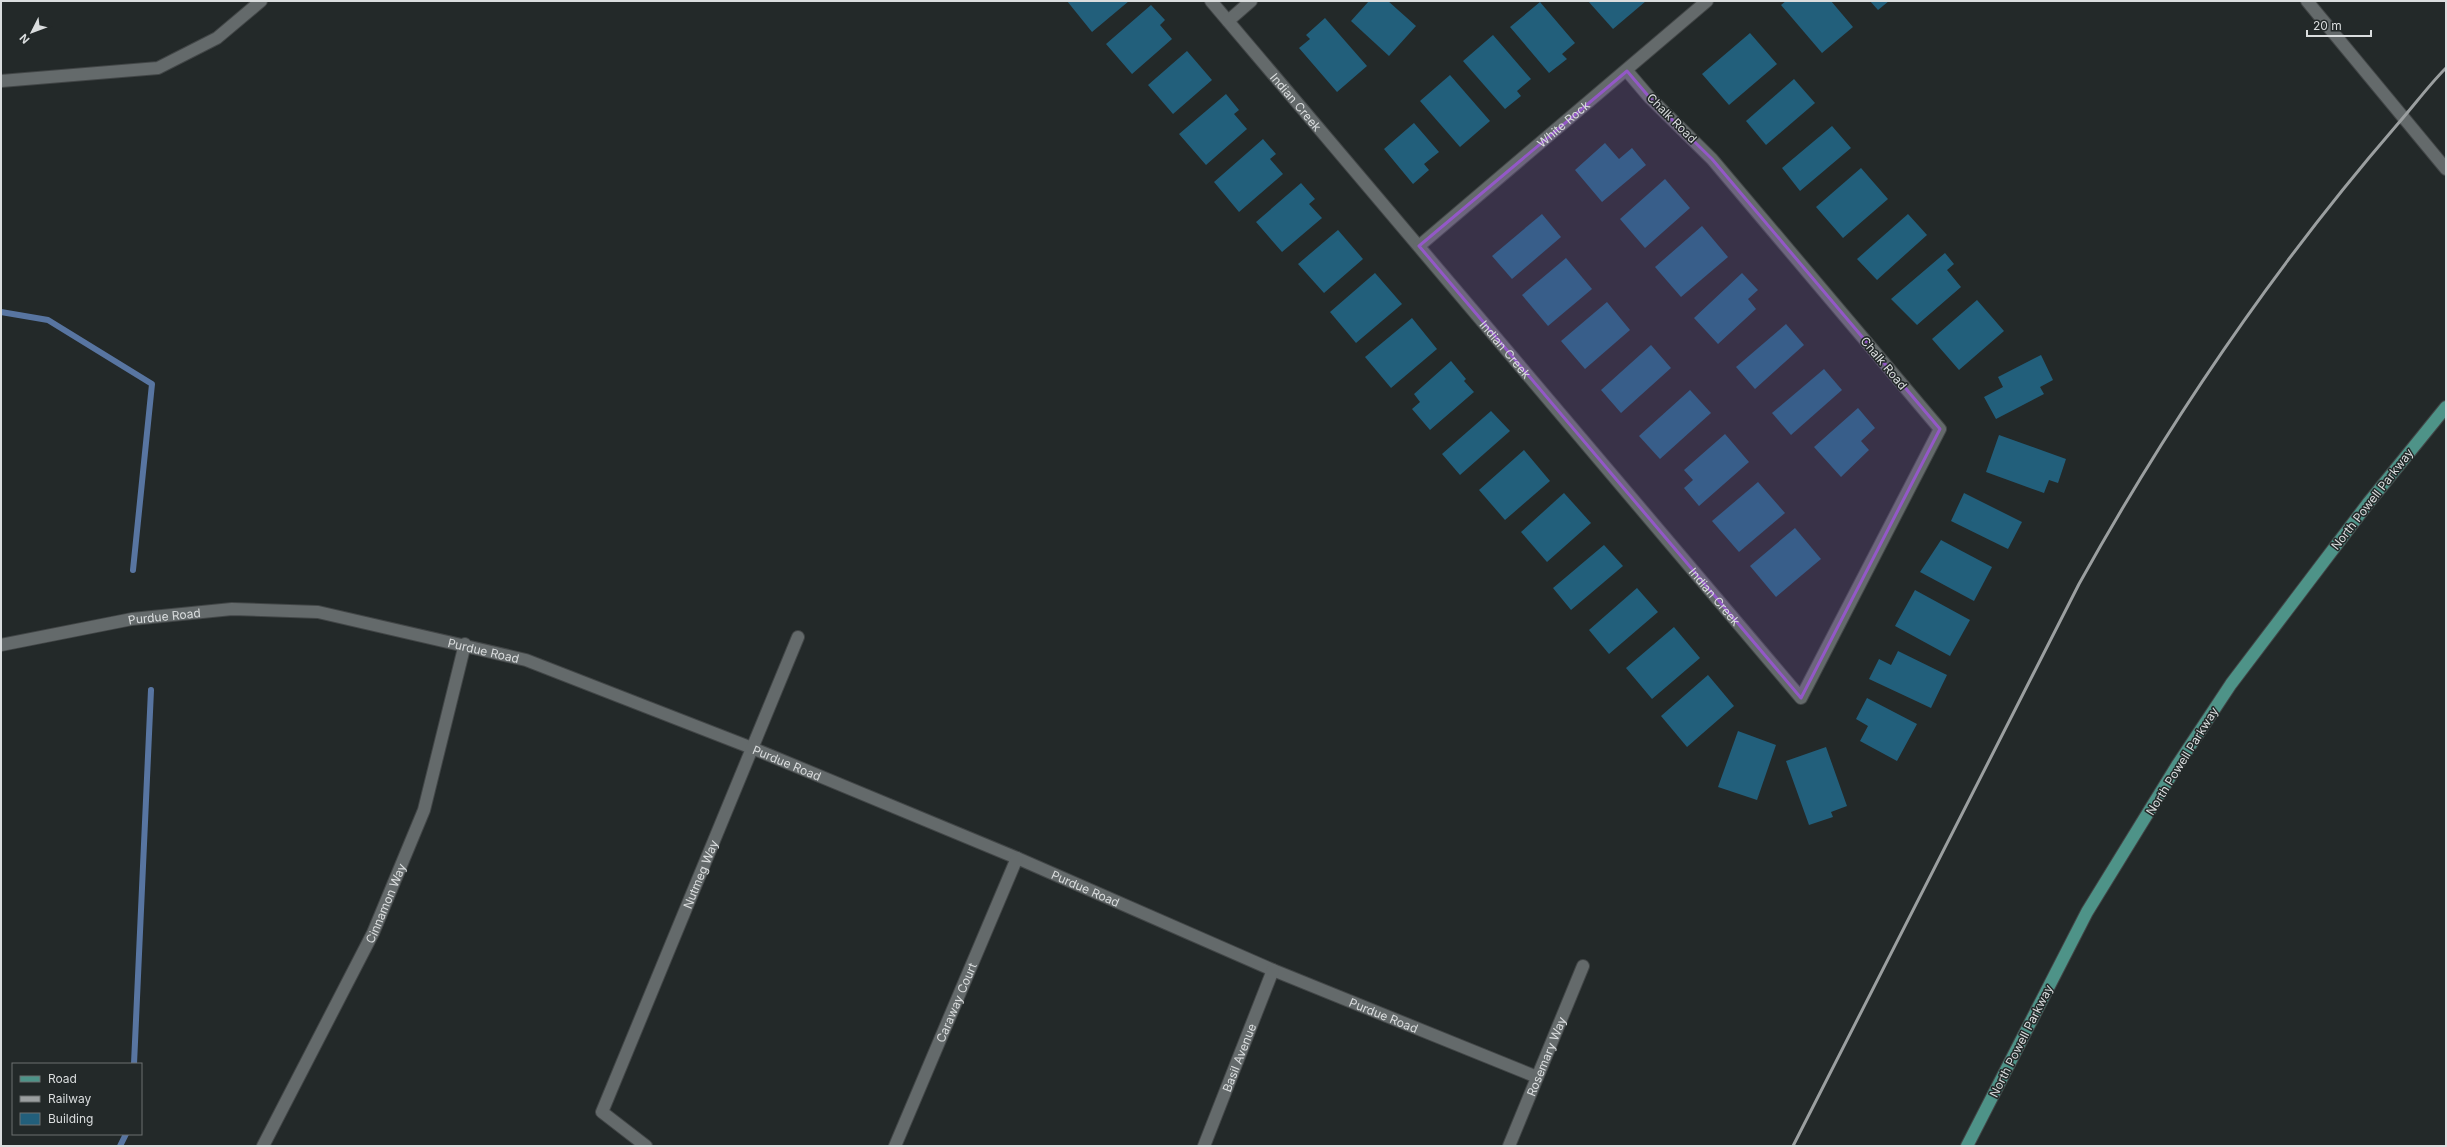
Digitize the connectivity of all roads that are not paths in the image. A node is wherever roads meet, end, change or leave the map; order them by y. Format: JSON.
{"nodes":[{"id":1,"x":261,"y":1,"type":"edge"},
{"id":2,"x":1211,"y":1,"type":"edge"},
{"id":3,"x":1251,"y":1,"type":"edge"},
{"id":4,"x":1707,"y":1,"type":"edge"},
{"id":5,"x":2307,"y":1,"type":"edge"},
{"id":6,"x":1228,"y":21,"type":"junction"},
{"id":7,"x":1627,"y":71,"type":"junction"},
{"id":8,"x":1,"y":81,"type":"edge"},
{"id":9,"x":2446,"y":169,"type":"edge"},
{"id":10,"x":1419,"y":246,"type":"junction"},
{"id":11,"x":2446,"y":408,"type":"edge"},
{"id":12,"x":798,"y":637,"type":"dead end"},
{"id":13,"x":465,"y":644,"type":"junction"},
{"id":14,"x":1,"y":645,"type":"edge"},
{"id":15,"x":1801,"y":698,"type":"joint"},
{"id":16,"x":752,"y":748,"type":"junction"},
{"id":17,"x":1017,"y":858,"type":"junction"},
{"id":18,"x":1583,"y":966,"type":"dead end"},
{"id":19,"x":1273,"y":970,"type":"junction"},
{"id":20,"x":1537,"y":1077,"type":"junction"},
{"id":21,"x":263,"y":1146,"type":"edge"},
{"id":22,"x":646,"y":1146,"type":"edge"},
{"id":23,"x":895,"y":1146,"type":"edge"},
{"id":24,"x":1204,"y":1146,"type":"edge"},
{"id":25,"x":1509,"y":1146,"type":"edge"},
{"id":26,"x":1967,"y":1146,"type":"edge"}],
"edges":[{"from":1,"to":8,"type":"street"},
{"from":2,"to":6,"type":"street","name":"Indian Creek"},
{"from":3,"to":6,"type":"street"},
{"from":4,"to":7,"type":"street","name":"White Rock"},
{"from":5,"to":9,"type":"street"},
{"from":6,"to":10,"type":"street","name":"Indian Creek"},
{"from":7,"to":10,"type":"street","name":"White Rock"},
{"from":7,"to":15,"type":"street","name":"Chalk Road"},
{"from":10,"to":15,"type":"street","name":"Indian Creek"},
{"from":11,"to":26,"type":"main road","name":"North Powell Parkway"},
{"from":12,"to":16,"type":"street","name":"Nutmeg Way"},
{"from":13,"to":14,"type":"street","name":"Purdue Road"},
{"from":13,"to":16,"type":"street","name":"Purdue Road"},
{"from":13,"to":21,"type":"street","name":"Cinnamon Way"},
{"from":16,"to":17,"type":"street","name":"Purdue Road"},
{"from":16,"to":22,"type":"street","name":"Nutmeg Way"},
{"from":17,"to":19,"type":"street","name":"Purdue Road"},
{"from":17,"to":23,"type":"street","name":"Caraway Court"},
{"from":18,"to":20,"type":"street","name":"Rosemary Way"},
{"from":19,"to":20,"type":"street","name":"Purdue Road"},
{"from":19,"to":24,"type":"street","name":"Basil Avenue"},
{"from":20,"to":25,"type":"street","name":"Rosemary Way"}]}
